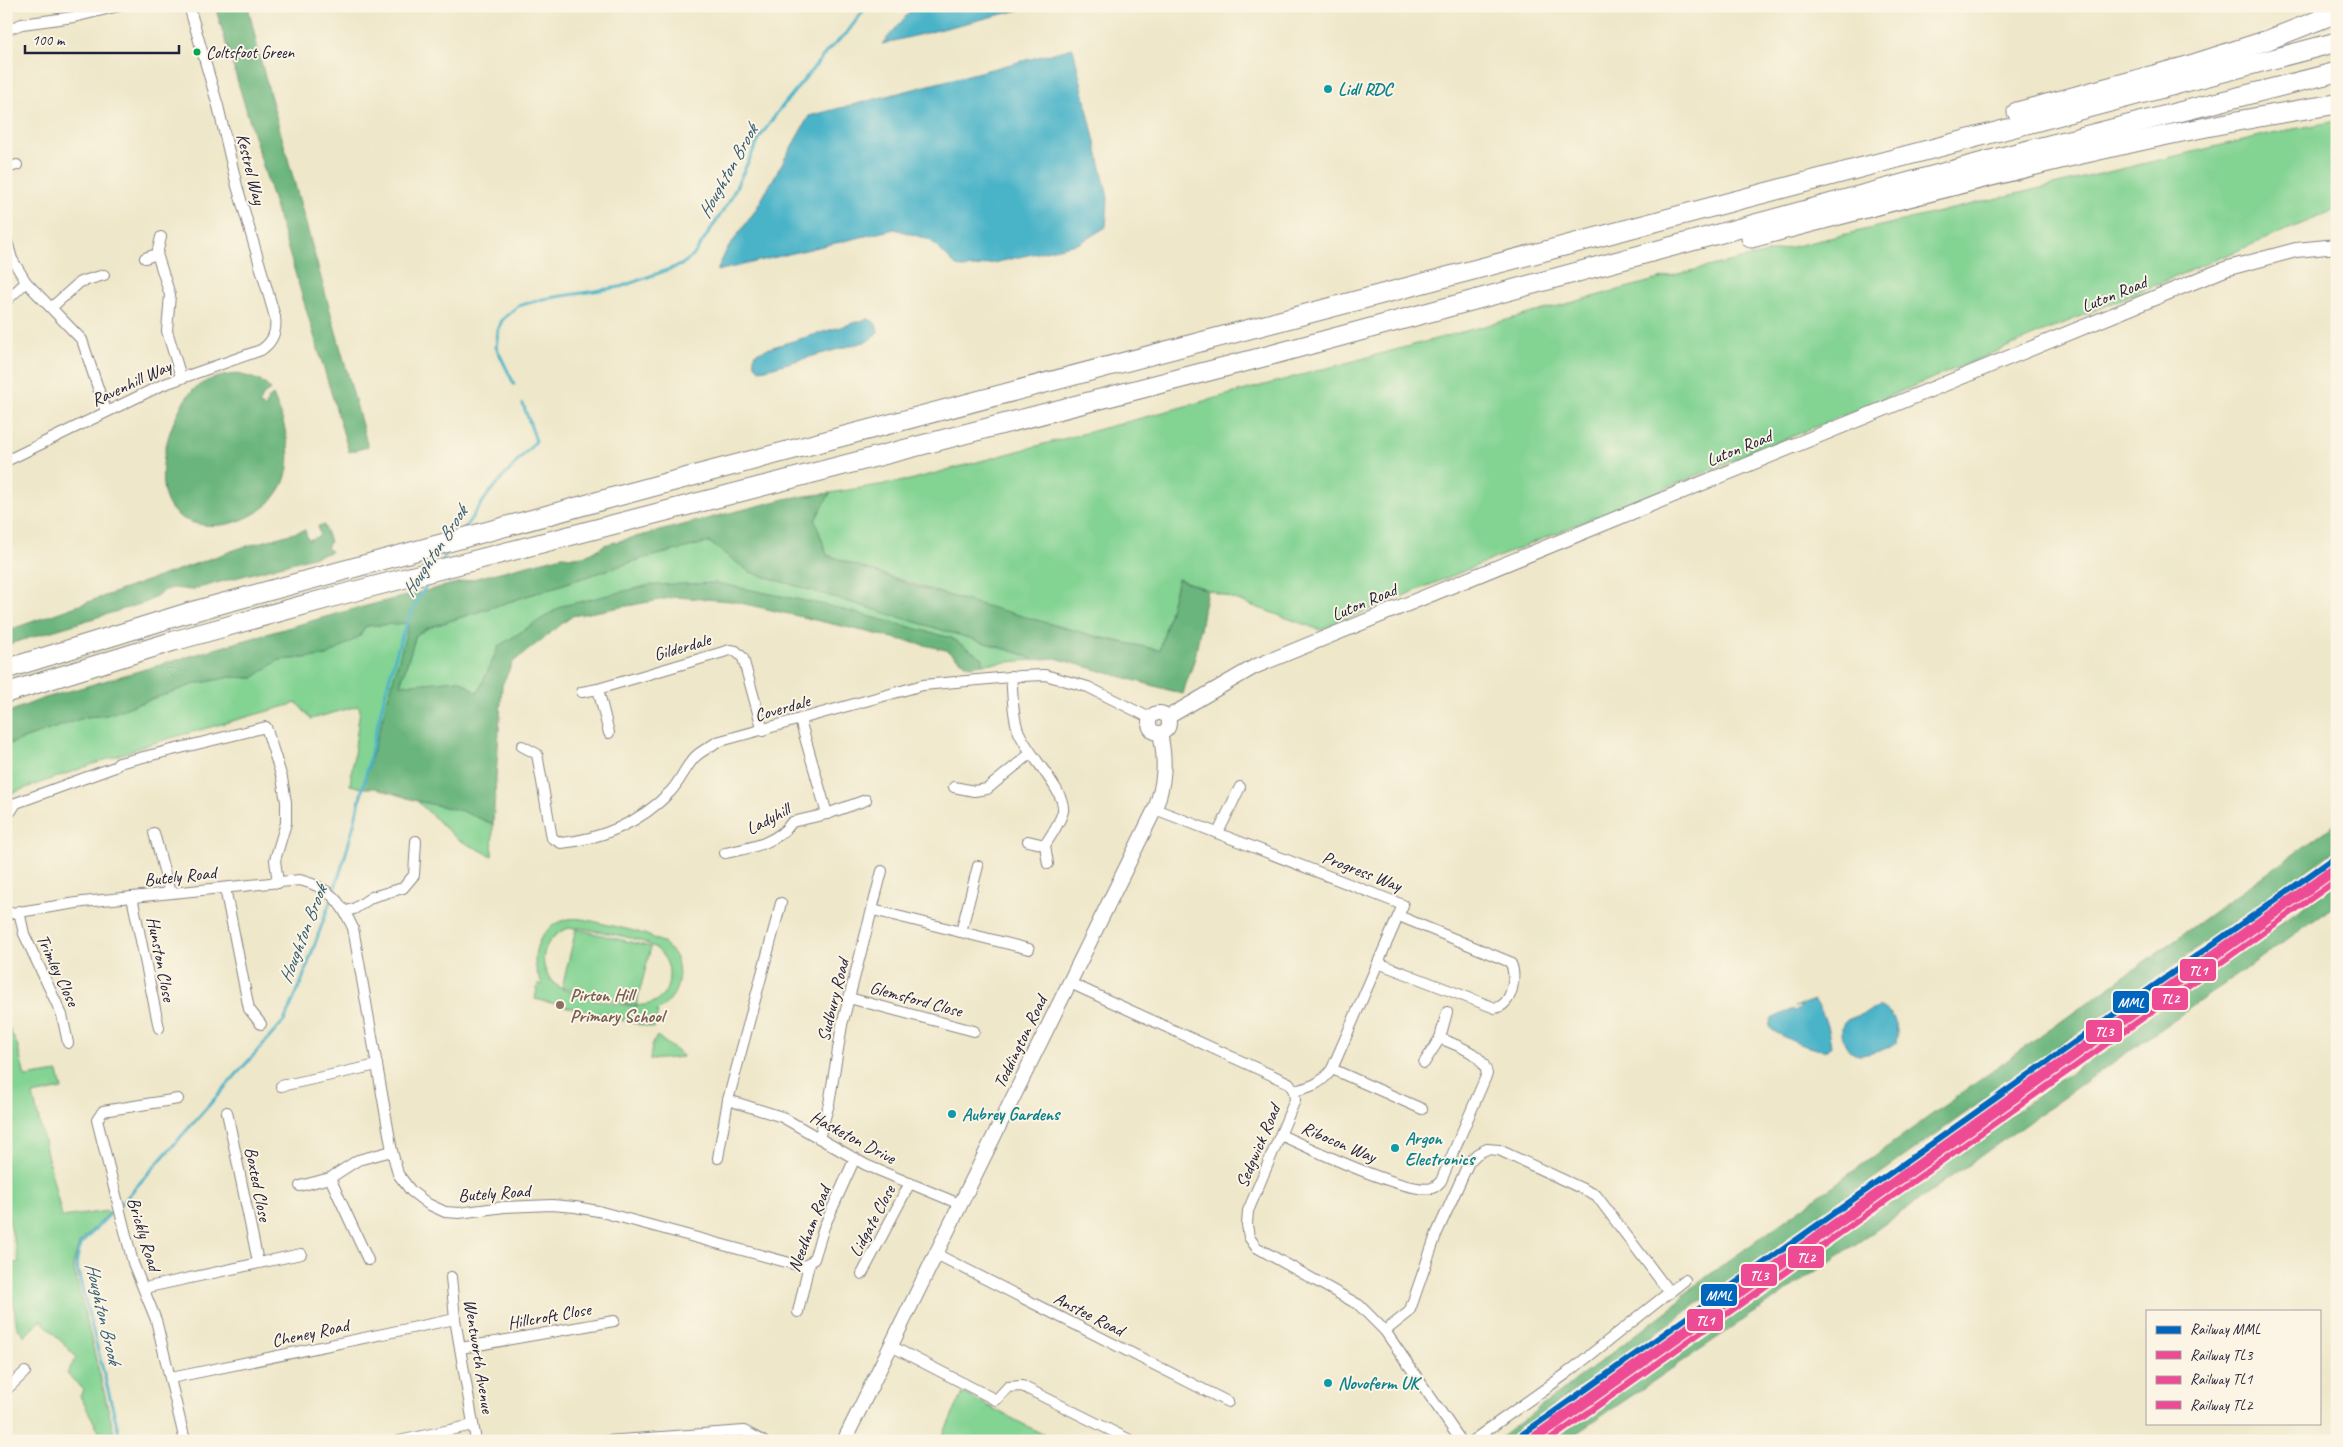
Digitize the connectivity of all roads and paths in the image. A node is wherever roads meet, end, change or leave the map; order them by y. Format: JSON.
{"nodes":[{"id":1,"x":119,"y":6,"type":"edge"},
{"id":2,"x":189,"y":6,"type":"edge"},
{"id":3,"x":2337,"y":13,"type":"edge"},
{"id":4,"x":6,"y":30,"type":"edge"},
{"id":5,"x":2337,"y":42,"type":"edge"},
{"id":6,"x":2337,"y":72,"type":"edge"},
{"id":7,"x":2337,"y":104,"type":"edge"},
{"id":8,"x":1676,"y":215,"type":"junction"},
{"id":9,"x":161,"y":237,"type":"dead end"},
{"id":10,"x":6,"y":238,"type":"edge"},
{"id":11,"x":2337,"y":246,"type":"edge"},
{"id":12,"x":157,"y":254,"type":"junction"},
{"id":13,"x":146,"y":258,"type":"dead end"},
{"id":14,"x":104,"y":276,"type":"dead end"},
{"id":15,"x":26,"y":282,"type":"junction"},
{"id":16,"x":6,"y":301,"type":"edge"},
{"id":17,"x":52,"y":307,"type":"junction"},
{"id":18,"x":272,"y":340,"type":"joint"},
{"id":19,"x":1271,"y":355,"type":"junction"},
{"id":20,"x":181,"y":377,"type":"junction"},
{"id":21,"x":106,"y":412,"type":"junction"},
{"id":22,"x":6,"y":461,"type":"edge"},
{"id":23,"x":6,"y":669,"type":"edge"},
{"id":24,"x":1012,"y":676,"type":"junction"},
{"id":25,"x":598,"y":689,"type":"junction"},
{"id":26,"x":582,"y":692,"type":"dead end"},
{"id":27,"x":6,"y":693,"type":"edge"},
{"id":28,"x":1168,"y":717,"type":"junction"},
{"id":29,"x":1150,"y":718,"type":"junction"},
{"id":30,"x":800,"y":720,"type":"junction"},
{"id":31,"x":763,"y":731,"type":"junction"},
{"id":32,"x":609,"y":733,"type":"dead end"},
{"id":33,"x":1160,"y":734,"type":"junction"},
{"id":34,"x":522,"y":746,"type":"dead end"},
{"id":35,"x":1030,"y":754,"type":"junction"},
{"id":36,"x":954,"y":787,"type":"dead end"},
{"id":37,"x":1240,"y":787,"type":"dead end"},
{"id":38,"x":866,"y":800,"type":"dead end"},
{"id":39,"x":1155,"y":809,"type":"junction"},
{"id":40,"x":6,"y":812,"type":"edge"},
{"id":41,"x":827,"y":814,"type":"junction"},
{"id":42,"x":154,"y":833,"type":"dead end"},
{"id":43,"x":1218,"y":833,"type":"junction"},
{"id":44,"x":1028,"y":840,"type":"dead end"},
{"id":45,"x":416,"y":841,"type":"dead end"},
{"id":46,"x":1045,"y":845,"type":"junction"},
{"id":47,"x":725,"y":853,"type":"dead end"},
{"id":48,"x":1048,"y":864,"type":"dead end"},
{"id":49,"x":978,"y":866,"type":"dead end"},
{"id":50,"x":882,"y":871,"type":"dead end"},
{"id":51,"x":278,"y":883,"type":"junction"},
{"id":52,"x":226,"y":888,"type":"junction"},
{"id":53,"x":170,"y":893,"type":"junction"},
{"id":54,"x":132,"y":897,"type":"junction"},
{"id":55,"x":781,"y":903,"type":"dead end"},
{"id":56,"x":873,"y":910,"type":"junction"},
{"id":57,"x":19,"y":911,"type":"junction"},
{"id":58,"x":346,"y":911,"type":"junction"},
{"id":59,"x":6,"y":914,"type":"edge"},
{"id":60,"x":1399,"y":916,"type":"junction"},
{"id":61,"x":961,"y":932,"type":"junction"},
{"id":62,"x":1029,"y":949,"type":"dead end"},
{"id":63,"x":1378,"y":963,"type":"junction"},
{"id":64,"x":1070,"y":983,"type":"junction"},
{"id":65,"x":849,"y":998,"type":"junction"},
{"id":66,"x":1447,"y":1012,"type":"dead end"},
{"id":67,"x":261,"y":1024,"type":"dead end"},
{"id":68,"x":159,"y":1028,"type":"dead end"},
{"id":69,"x":974,"y":1031,"type":"dead end"},
{"id":70,"x":1440,"y":1038,"type":"junction"},
{"id":71,"x":68,"y":1043,"type":"dead end"},
{"id":72,"x":1424,"y":1064,"type":"dead end"},
{"id":73,"x":377,"y":1065,"type":"junction"},
{"id":74,"x":1332,"y":1069,"type":"junction"},
{"id":75,"x":281,"y":1086,"type":"dead end"},
{"id":76,"x":1294,"y":1091,"type":"junction"},
{"id":77,"x":178,"y":1099,"type":"dead end"},
{"id":78,"x":728,"y":1100,"type":"junction"},
{"id":79,"x":1422,"y":1109,"type":"dead end"},
{"id":80,"x":227,"y":1112,"type":"dead end"},
{"id":81,"x":1281,"y":1135,"type":"junction"},
{"id":82,"x":819,"y":1138,"type":"junction"},
{"id":83,"x":392,"y":1151,"type":"junction"},
{"id":84,"x":718,"y":1158,"type":"dead end"},
{"id":85,"x":855,"y":1158,"type":"junction"},
{"id":86,"x":330,"y":1178,"type":"junction"},
{"id":87,"x":910,"y":1183,"type":"junction"},
{"id":88,"x":300,"y":1186,"type":"dead end"},
{"id":89,"x":962,"y":1205,"type":"junction"},
{"id":90,"x":301,"y":1254,"type":"dead end"},
{"id":91,"x":936,"y":1254,"type":"junction"},
{"id":92,"x":368,"y":1260,"type":"dead end"},
{"id":93,"x":258,"y":1262,"type":"junction"},
{"id":94,"x":809,"y":1264,"type":"junction"},
{"id":95,"x":862,"y":1274,"type":"dead end"},
{"id":96,"x":451,"y":1277,"type":"dead end"},
{"id":97,"x":1685,"y":1280,"type":"dead end"},
{"id":98,"x":144,"y":1288,"type":"junction"},
{"id":99,"x":1670,"y":1293,"type":"junction"},
{"id":100,"x":798,"y":1312,"type":"dead end"},
{"id":101,"x":455,"y":1319,"type":"junction"},
{"id":102,"x":614,"y":1321,"type":"dead end"},
{"id":103,"x":1385,"y":1331,"type":"junction"},
{"id":104,"x":891,"y":1346,"type":"junction"},
{"id":105,"x":461,"y":1348,"type":"junction"},
{"id":106,"x":24,"y":1372,"type":"dead end"},
{"id":107,"x":171,"y":1378,"type":"junction"},
{"id":108,"x":6,"y":1390,"type":"edge"},
{"id":109,"x":1228,"y":1402,"type":"dead end"},
{"id":110,"x":473,"y":1425,"type":"junction"},
{"id":111,"x":185,"y":1441,"type":"edge"},
{"id":112,"x":399,"y":1441,"type":"edge"},
{"id":113,"x":476,"y":1441,"type":"edge"},
{"id":114,"x":607,"y":1441,"type":"edge"},
{"id":115,"x":763,"y":1441,"type":"edge"},
{"id":116,"x":844,"y":1441,"type":"edge"},
{"id":117,"x":1132,"y":1441,"type":"edge"},
{"id":118,"x":1461,"y":1441,"type":"edge"},
{"id":119,"x":1472,"y":1441,"type":"edge"}],
"edges":[{"from":1,"to":4,"type":"street"},
{"from":2,"to":18,"type":"street","name":"Kestrel Way"},
{"from":3,"to":8,"type":"highway"},
{"from":5,"to":8,"type":"highway"},
{"from":6,"to":19,"type":"highway"},
{"from":7,"to":19,"type":"highway"},
{"from":8,"to":23,"type":"highway"},
{"from":9,"to":12,"type":"street"},
{"from":10,"to":15,"type":"street"},
{"from":11,"to":28,"type":"main road","name":"Luton Road"},
{"from":12,"to":13,"type":"street"},
{"from":12,"to":20,"type":"street"},
{"from":14,"to":17,"type":"street"},
{"from":15,"to":16,"type":"street"},
{"from":15,"to":17,"type":"street"},
{"from":17,"to":21,"type":"street"},
{"from":18,"to":20,"type":"street","name":"Ravenhill Way"},
{"from":19,"to":27,"type":"highway"},
{"from":20,"to":21,"type":"street","name":"Ravenhill Way"},
{"from":21,"to":22,"type":"street","name":"Ravenhill Way"},
{"from":24,"to":29,"type":"street","name":"Coverdale"},
{"from":24,"to":30,"type":"street","name":"Coverdale"},
{"from":24,"to":35,"type":"street"},
{"from":25,"to":26,"type":"street"},
{"from":25,"to":31,"type":"street","name":"Gilderdale"},
{"from":25,"to":32,"type":"street"},
{"from":28,"to":29,"type":"main road"},
{"from":28,"to":33,"type":"main road"},
{"from":29,"to":33,"type":"main road"},
{"from":30,"to":31,"type":"street","name":"Coverdale"},
{"from":30,"to":41,"type":"street"},
{"from":31,"to":34,"type":"street","name":"Coverdale"},
{"from":33,"to":39,"type":"main road","name":"Toddington Road"},
{"from":35,"to":36,"type":"street"},
{"from":35,"to":46,"type":"street"},
{"from":37,"to":43,"type":"street"},
{"from":38,"to":41,"type":"street","name":"Ladyhill"},
{"from":39,"to":43,"type":"street","name":"Progress Way"},
{"from":39,"to":64,"type":"main road","name":"Toddington Road"},
{"from":40,"to":51,"type":"street"},
{"from":41,"to":47,"type":"street","name":"Ladyhill"},
{"from":42,"to":53,"type":"street"},
{"from":43,"to":60,"type":"street","name":"Progress Way"},
{"from":44,"to":46,"type":"street"},
{"from":45,"to":58,"type":"street"},
{"from":46,"to":48,"type":"street"},
{"from":49,"to":61,"type":"street"},
{"from":50,"to":56,"type":"street","name":"Sudbury Road"},
{"from":51,"to":52,"type":"street","name":"Butely Road"},
{"from":51,"to":58,"type":"street","name":"Butely Road"},
{"from":52,"to":53,"type":"street","name":"Butely Road"},
{"from":52,"to":67,"type":"street"},
{"from":53,"to":54,"type":"street","name":"Butely Road"},
{"from":54,"to":57,"type":"street","name":"Butely Road"},
{"from":54,"to":68,"type":"street","name":"Hunston Close"},
{"from":55,"to":78,"type":"street"},
{"from":56,"to":61,"type":"street"},
{"from":56,"to":65,"type":"street","name":"Sudbury Road"},
{"from":57,"to":59,"type":"street","name":"Butely Road"},
{"from":57,"to":71,"type":"street","name":"Trimley Close"},
{"from":58,"to":73,"type":"street","name":"Butely Road"},
{"from":60,"to":63,"type":"street","name":"Progress Way"},
{"from":60,"to":63,"type":"street"},
{"from":61,"to":62,"type":"street"},
{"from":63,"to":74,"type":"street","name":"Progress Way"},
{"from":64,"to":76,"type":"street","name":"Sedgwick Road"},
{"from":64,"to":89,"type":"main road","name":"Toddington Road"},
{"from":65,"to":69,"type":"street","name":"Glemsford Close"},
{"from":65,"to":82,"type":"street","name":"Sudbury Road"},
{"from":66,"to":70,"type":"street"},
{"from":70,"to":72,"type":"street"},
{"from":70,"to":81,"type":"street","name":"Ribocon Way"},
{"from":73,"to":75,"type":"street"},
{"from":73,"to":83,"type":"street","name":"Butely Road"},
{"from":74,"to":76,"type":"street","name":"Progress Way"},
{"from":74,"to":79,"type":"street"},
{"from":76,"to":81,"type":"street","name":"Sedgwick Road"},
{"from":77,"to":98,"type":"street","name":"Brickly Road"},
{"from":78,"to":82,"type":"street","name":"Hasketon Drive"},
{"from":78,"to":84,"type":"street"},
{"from":80,"to":93,"type":"street","name":"Boxted Close"},
{"from":81,"to":103,"type":"street","name":"Sedgwick Road"},
{"from":82,"to":85,"type":"street","name":"Hasketon Drive"},
{"from":83,"to":86,"type":"street"},
{"from":83,"to":94,"type":"street","name":"Butely Road"},
{"from":85,"to":87,"type":"street","name":"Hasketon Drive"},
{"from":85,"to":94,"type":"street","name":"Needham Road"},
{"from":86,"to":88,"type":"street"},
{"from":86,"to":92,"type":"street"},
{"from":87,"to":89,"type":"street","name":"Hasketon Drive"},
{"from":87,"to":95,"type":"street","name":"Lidgate Close"},
{"from":89,"to":91,"type":"main road","name":"Toddington Road"},
{"from":90,"to":93,"type":"street"},
{"from":91,"to":104,"type":"main road","name":"Toddington Road"},
{"from":91,"to":109,"type":"street","name":"Anstee Road"},
{"from":93,"to":98,"type":"street"},
{"from":94,"to":100,"type":"street","name":"Needham Road"},
{"from":96,"to":101,"type":"street","name":"Wentworth Avenue"},
{"from":97,"to":99,"type":"street"},
{"from":98,"to":107,"type":"street","name":"Brickly Road"},
{"from":99,"to":103,"type":"street"},
{"from":99,"to":119,"type":"street"},
{"from":101,"to":105,"type":"street","name":"Wentworth Avenue"},
{"from":101,"to":107,"type":"street","name":"Cheney Road"},
{"from":102,"to":105,"type":"street","name":"Hillcroft Close"},
{"from":103,"to":118,"type":"street","name":"Sedgwick Road"},
{"from":104,"to":116,"type":"main road","name":"Toddington Road"},
{"from":104,"to":117,"type":"street"},
{"from":105,"to":110,"type":"street","name":"Wentworth Avenue"},
{"from":106,"to":108,"type":"street"},
{"from":107,"to":111,"type":"street","name":"Brickly Road"},
{"from":110,"to":112,"type":"street"},
{"from":110,"to":113,"type":"street","name":"Wentworth Avenue"},
{"from":114,"to":115,"type":"street"}]}
